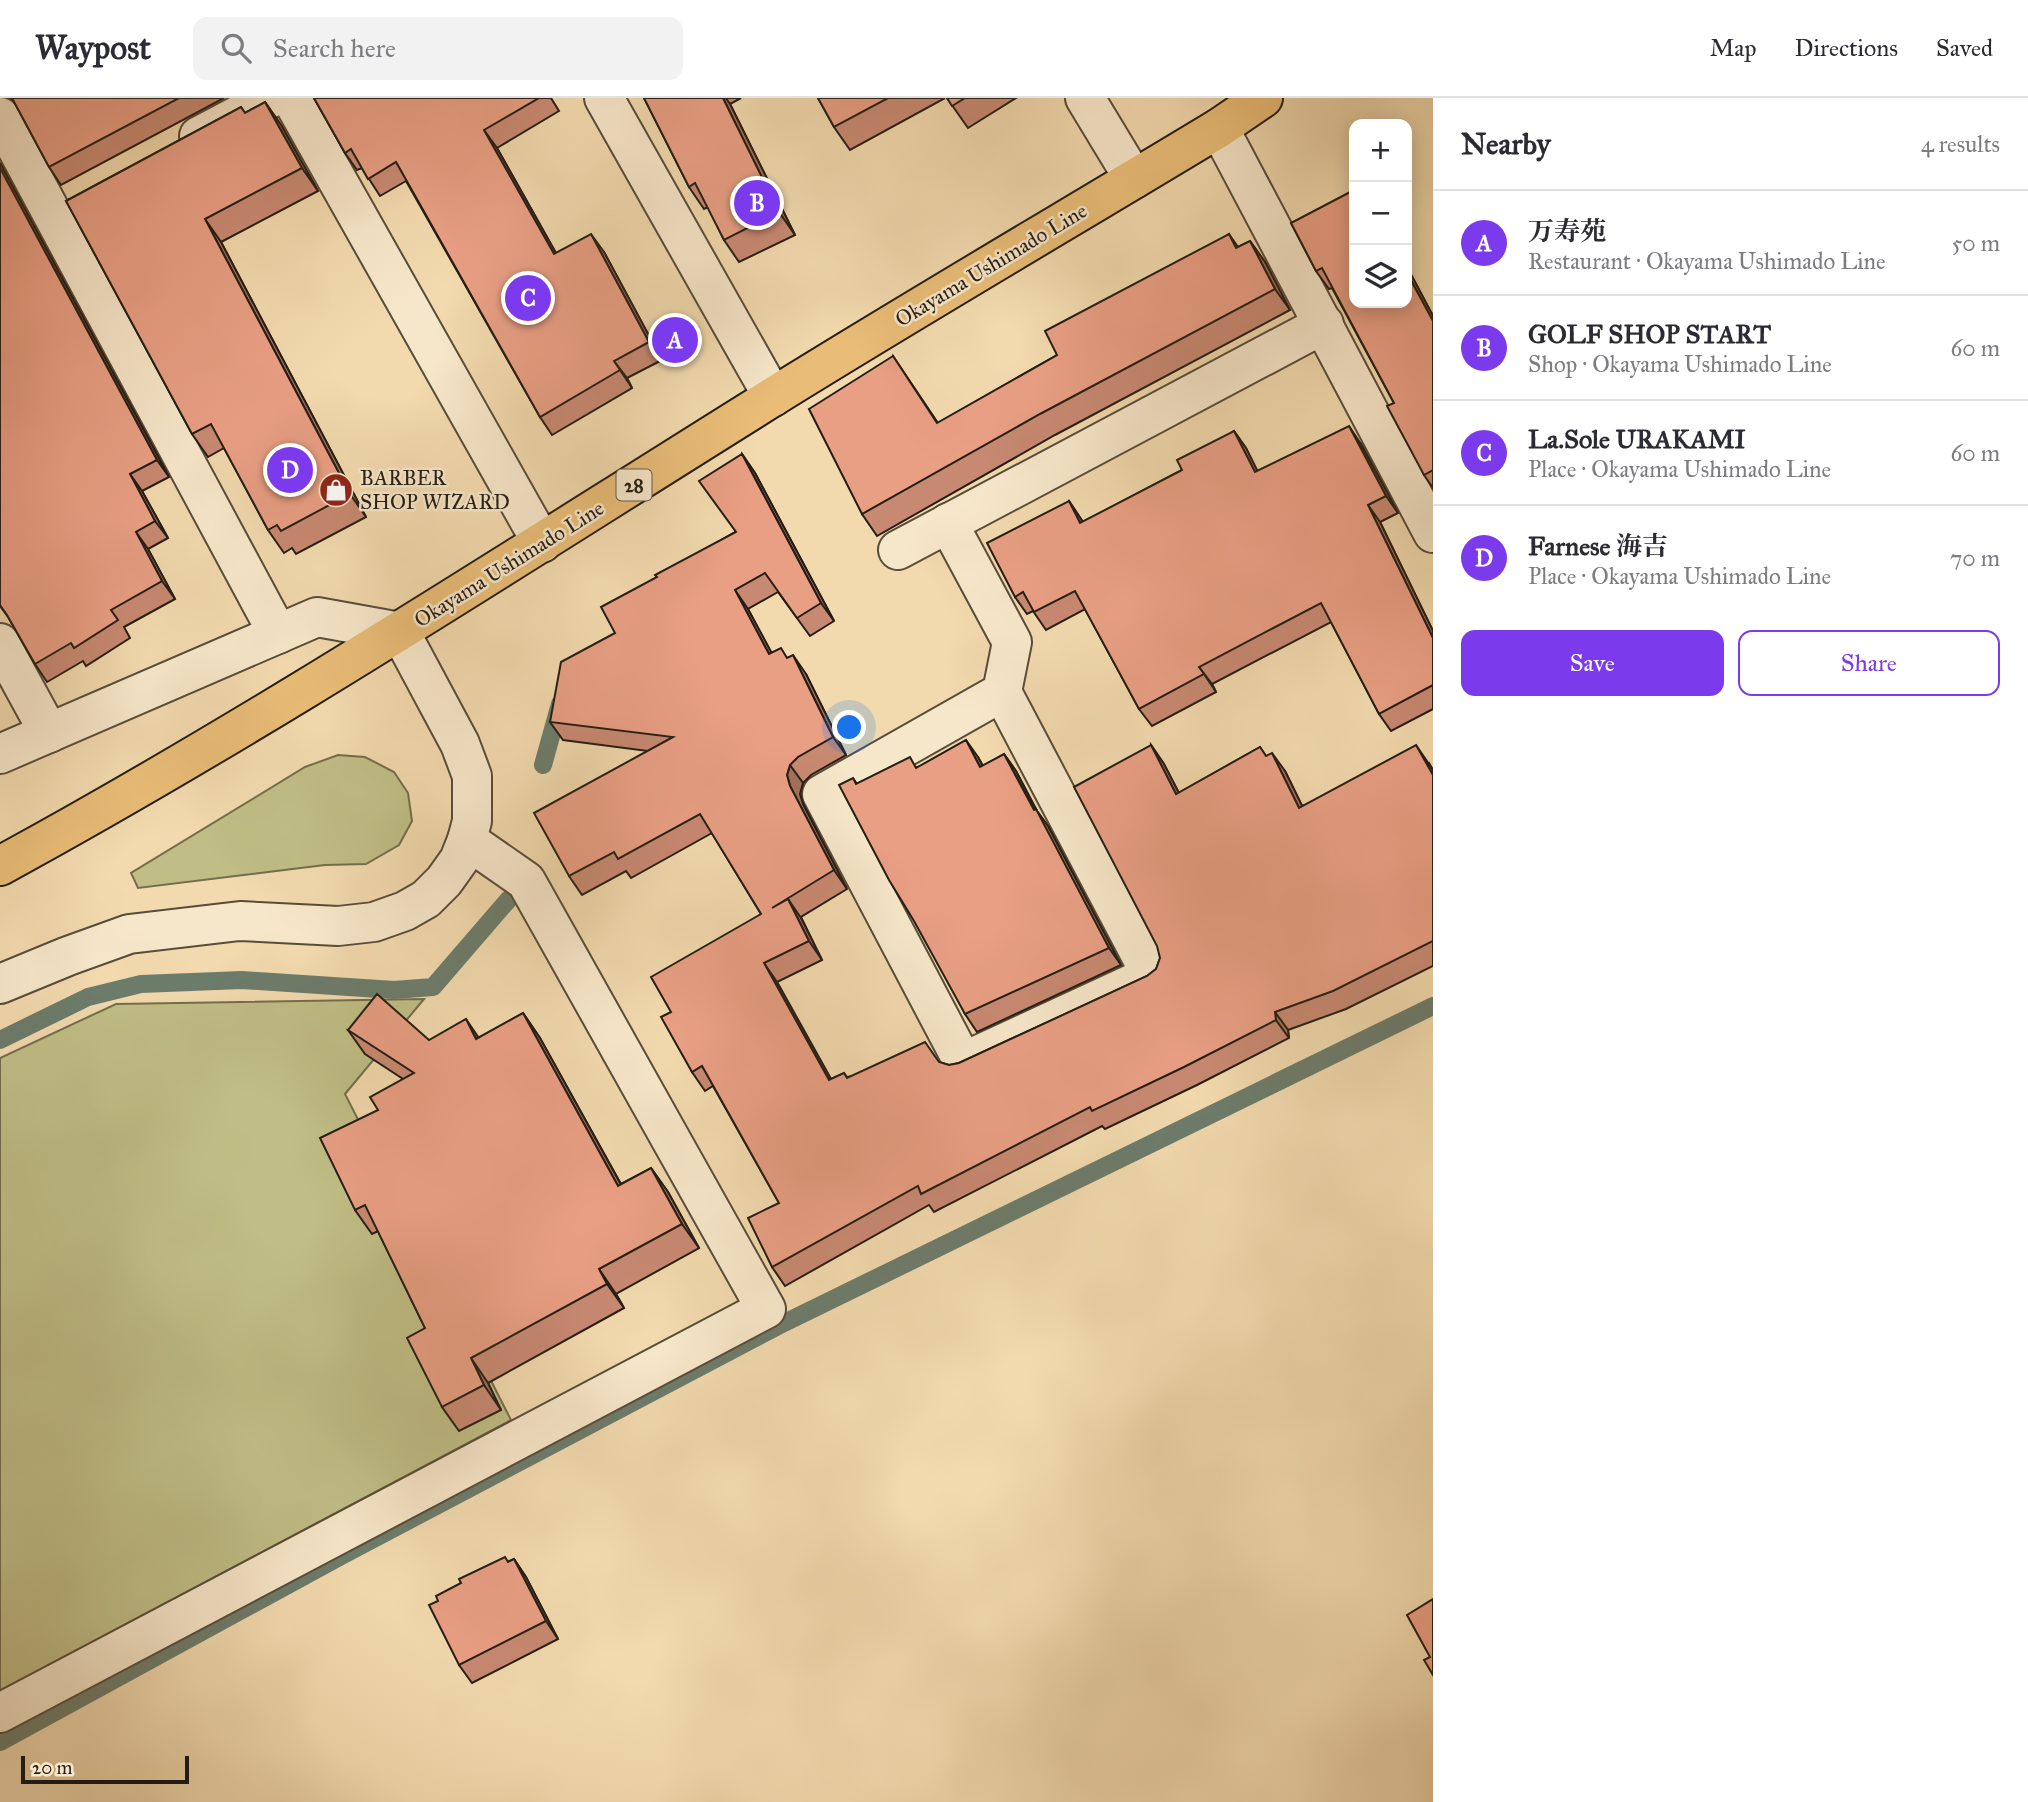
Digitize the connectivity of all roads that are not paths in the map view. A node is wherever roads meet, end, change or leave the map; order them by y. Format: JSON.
{"nodes":[{"id":1,"x":271,"y":98,"type":"edge"},
{"id":2,"x":291,"y":98,"type":"edge"},
{"id":3,"x":604,"y":98,"type":"edge"},
{"id":4,"x":1084,"y":98,"type":"edge"},
{"id":5,"x":1263,"y":98,"type":"edge"},
{"id":6,"x":0,"y":117,"type":"edge"},
{"id":7,"x":1219,"y":128,"type":"junction"},
{"id":8,"x":174,"y":150,"type":"edge"},
{"id":9,"x":1134,"y":178,"type":"junction"},
{"id":10,"x":1324,"y":324,"type":"junction"},
{"id":11,"x":773,"y":397,"type":"junction"},
{"id":12,"x":948,"y":523,"type":"junction"},
{"id":13,"x":1433,"y":533,"type":"edge"},
{"id":14,"x":542,"y":543,"type":"junction"},
{"id":15,"x":898,"y":550,"type":"dead end"},
{"id":16,"x":400,"y":632,"type":"junction"},
{"id":17,"x":278,"y":634,"type":"junction"},
{"id":18,"x":0,"y":643,"type":"edge"},
{"id":19,"x":1002,"y":692,"type":"junction"},
{"id":20,"x":49,"y":733,"type":"junction"},
{"id":21,"x":0,"y":754,"type":"edge"},
{"id":22,"x":467,"y":840,"type":"junction"},
{"id":23,"x":0,"y":866,"type":"edge"},
{"id":24,"x":0,"y":984,"type":"edge"},
{"id":25,"x":0,"y":1713,"type":"edge"}],
"edges":[{"from":1,"to":8,"type":"street"},
{"from":2,"to":14,"type":"street"},
{"from":3,"to":11,"type":"street"},
{"from":4,"to":9,"type":"street"},
{"from":5,"to":7,"type":"main road","name":"Okayama Ushimado Line","number":"28"},
{"from":6,"to":17,"type":"street"},
{"from":7,"to":9,"type":"main road","name":"Okayama Ushimado Line","number":"28"},
{"from":7,"to":10,"type":"street"},
{"from":9,"to":11,"type":"main road","name":"Okayama Ushimado Line","number":"28"},
{"from":10,"to":12,"type":"street"},
{"from":10,"to":13,"type":"street"},
{"from":11,"to":14,"type":"main road","name":"Okayama Ushimado Line","number":"28"},
{"from":12,"to":15,"type":"street"},
{"from":12,"to":19,"type":"street"},
{"from":14,"to":16,"type":"main road","name":"Okayama Ushimado Line","number":"28"},
{"from":16,"to":17,"type":"street"},
{"from":16,"to":22,"type":"street"},
{"from":16,"to":23,"type":"main road","name":"Okayama Ushimado Line","number":"28"},
{"from":17,"to":20,"type":"street"},
{"from":18,"to":20,"type":"street"},
{"from":19,"to":19,"type":"street"},
{"from":20,"to":21,"type":"street"},
{"from":22,"to":24,"type":"street"},
{"from":22,"to":25,"type":"street"}]}
